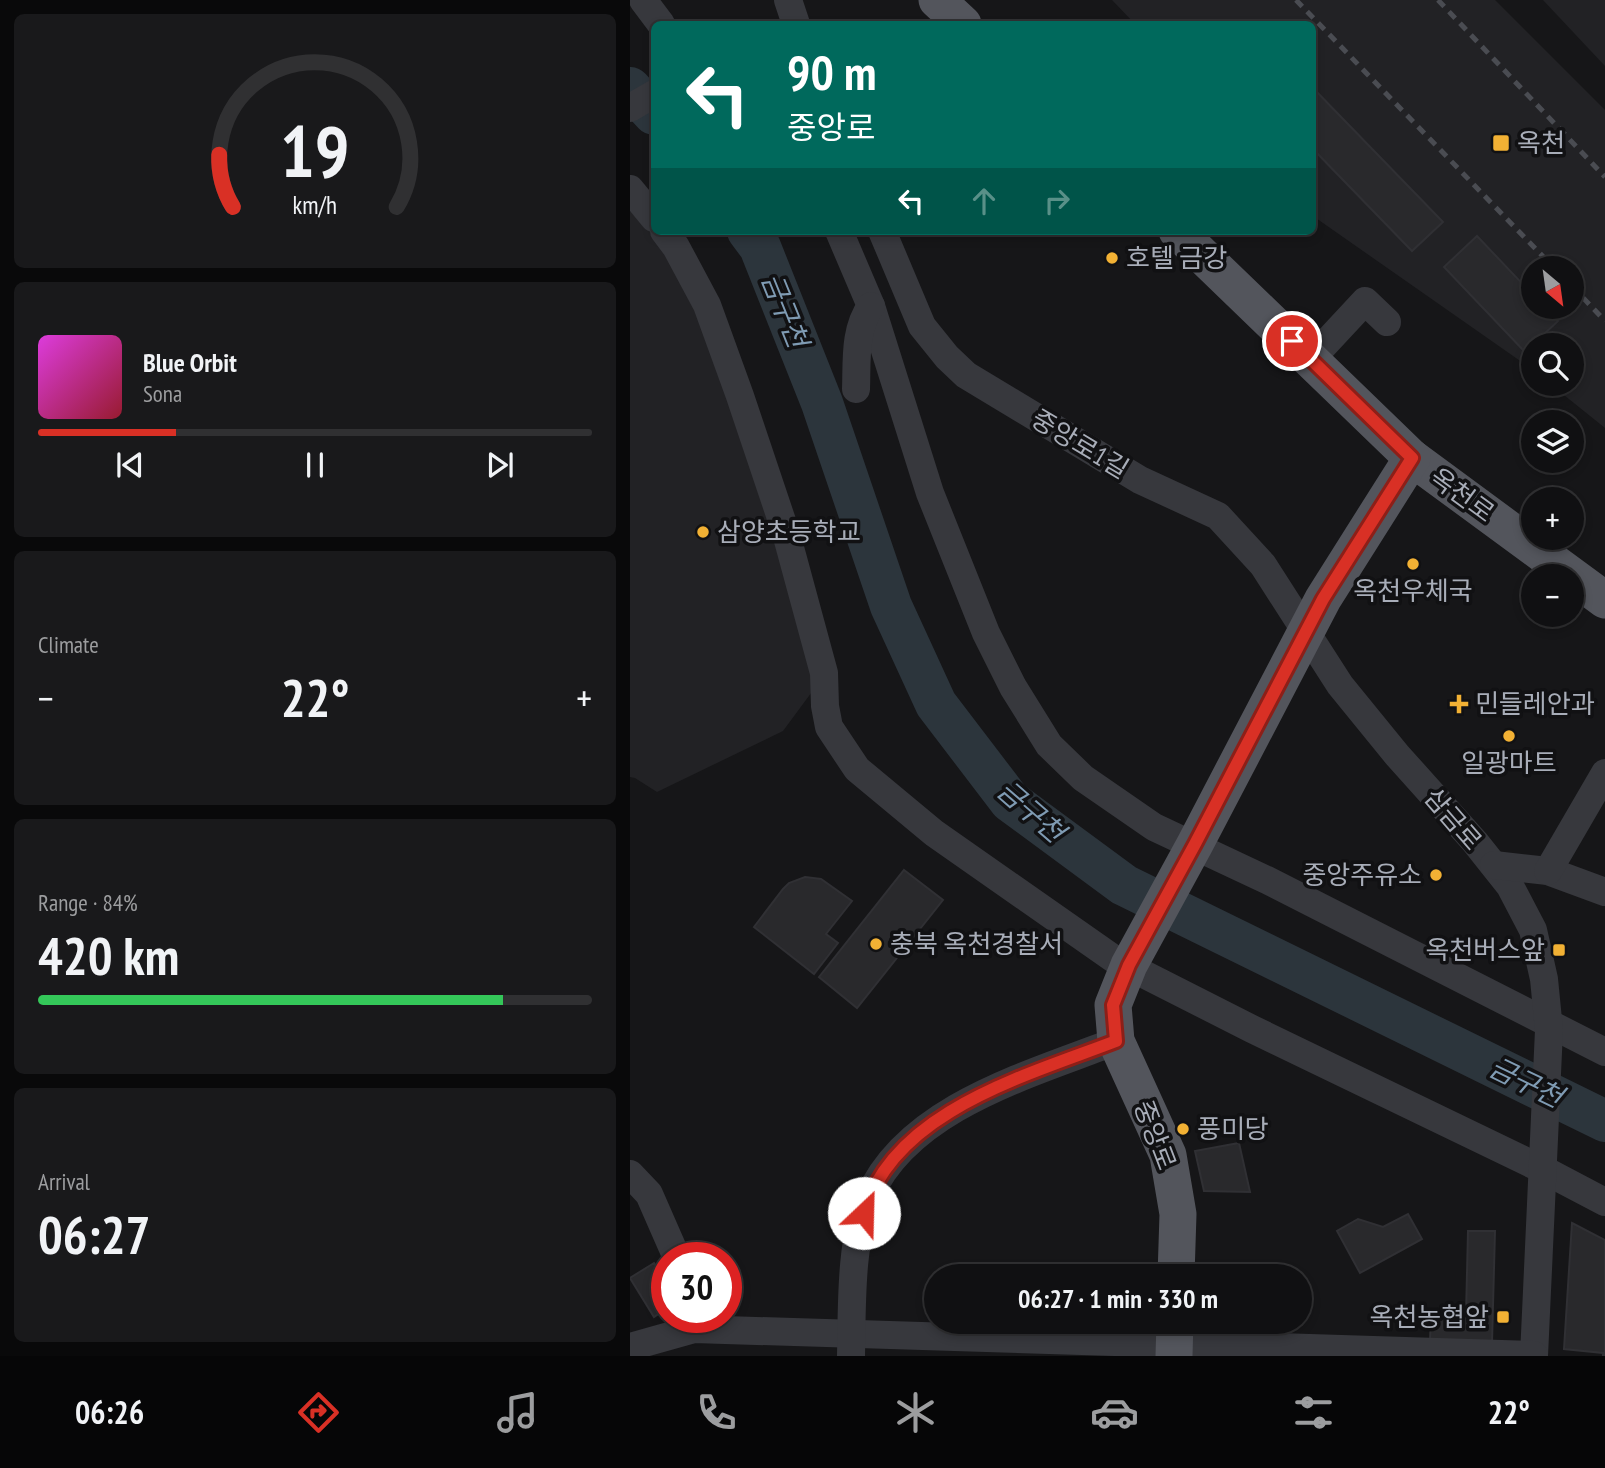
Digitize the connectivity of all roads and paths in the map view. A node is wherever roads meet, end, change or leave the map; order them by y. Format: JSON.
{"nodes":[{"id":1,"x":643,"y":0,"type":"edge"},
{"id":2,"x":788,"y":0,"type":"edge"},
{"id":3,"x":937,"y":0,"type":"edge"},
{"id":4,"x":659,"y":21,"type":"edge"},
{"id":5,"x":795,"y":21,"type":"edge"},
{"id":6,"x":960,"y":21,"type":"edge"},
{"id":7,"x":651,"y":96,"type":"edge"},
{"id":8,"x":630,"y":108,"type":"edge"},
{"id":9,"x":630,"y":189,"type":"edge"},
{"id":10,"x":651,"y":215,"type":"edge"},
{"id":11,"x":667,"y":235,"type":"edge"},
{"id":12,"x":841,"y":235,"type":"edge"},
{"id":13,"x":884,"y":235,"type":"edge"},
{"id":14,"x":1181,"y":235,"type":"edge"},
{"id":15,"x":871,"y":306,"type":"junction"},
{"id":16,"x":1387,"y":322,"type":"dead end"},
{"id":17,"x":1311,"y":359,"type":"junction"},
{"id":18,"x":856,"y":389,"type":"dead end"},
{"id":19,"x":1412,"y":458,"type":"junction"},
{"id":20,"x":1605,"y":600,"type":"edge"},
{"id":21,"x":1306,"y":631,"type":"junction"},
{"id":22,"x":1605,"y":773,"type":"edge"},
{"id":23,"x":1195,"y":844,"type":"junction"},
{"id":24,"x":1494,"y":866,"type":"junction"},
{"id":25,"x":1548,"y":871,"type":"junction"},
{"id":26,"x":1605,"y":892,"type":"edge"},
{"id":27,"x":1134,"y":956,"type":"junction"},
{"id":28,"x":1549,"y":1026,"type":"junction"},
{"id":29,"x":1116,"y":1041,"type":"junction"},
{"id":30,"x":1605,"y":1052,"type":"edge"},
{"id":31,"x":1545,"y":1161,"type":"junction"},
{"id":32,"x":630,"y":1174,"type":"edge"},
{"id":33,"x":1605,"y":1202,"type":"edge"},
{"id":34,"x":670,"y":1242,"type":"edge"},
{"id":35,"x":1176,"y":1264,"type":"edge"},
{"id":36,"x":742,"y":1331,"type":"edge"},
{"id":37,"x":668,"y":1333,"type":"edge"},
{"id":38,"x":1175,"y":1340,"type":"edge"},
{"id":39,"x":851,"y":1346,"type":"edge"},
{"id":40,"x":630,"y":1347,"type":"edge"},
{"id":41,"x":1095,"y":1349,"type":"edge"},
{"id":42,"x":1534,"y":1356,"type":"edge"}],
"edges":[{"from":1,"to":4,"type":"street"},
{"from":2,"to":5,"type":"street"},
{"from":3,"to":6,"type":"main road"},
{"from":7,"to":8,"type":"street"},
{"from":9,"to":10,"type":"street"},
{"from":11,"to":27,"type":"street"},
{"from":12,"to":15,"type":"street"},
{"from":13,"to":21,"type":"street","name":"중앙로1길"},
{"from":14,"to":17,"type":"main road","name":"옥천로"},
{"from":15,"to":18,"type":"street"},
{"from":15,"to":23,"type":"street"},
{"from":16,"to":17,"type":"street"},
{"from":17,"to":19,"type":"main road","name":"옥천로"},
{"from":19,"to":20,"type":"main road","name":"옥천로"},
{"from":19,"to":21,"type":"main road"},
{"from":21,"to":23,"type":"main road"},
{"from":21,"to":24,"type":"street","name":"삼금로"},
{"from":22,"to":25,"type":"street"},
{"from":23,"to":27,"type":"main road","name":"중앙로"},
{"from":23,"to":28,"type":"street"},
{"from":24,"to":25,"type":"street"},
{"from":24,"to":28,"type":"street","name":"삼금로"},
{"from":25,"to":26,"type":"street"},
{"from":27,"to":29,"type":"main road","name":"중앙로"},
{"from":27,"to":31,"type":"street"},
{"from":28,"to":30,"type":"street"},
{"from":28,"to":31,"type":"street","name":"삼금로"},
{"from":29,"to":35,"type":"main road","name":"중앙로"},
{"from":29,"to":39,"type":"street"},
{"from":31,"to":33,"type":"street"},
{"from":31,"to":42,"type":"street"},
{"from":32,"to":34,"type":"street"},
{"from":36,"to":39,"type":"street"},
{"from":37,"to":40,"type":"street"},
{"from":38,"to":41,"type":"street"},
{"from":38,"to":42,"type":"street"},
{"from":39,"to":41,"type":"street"}]}
